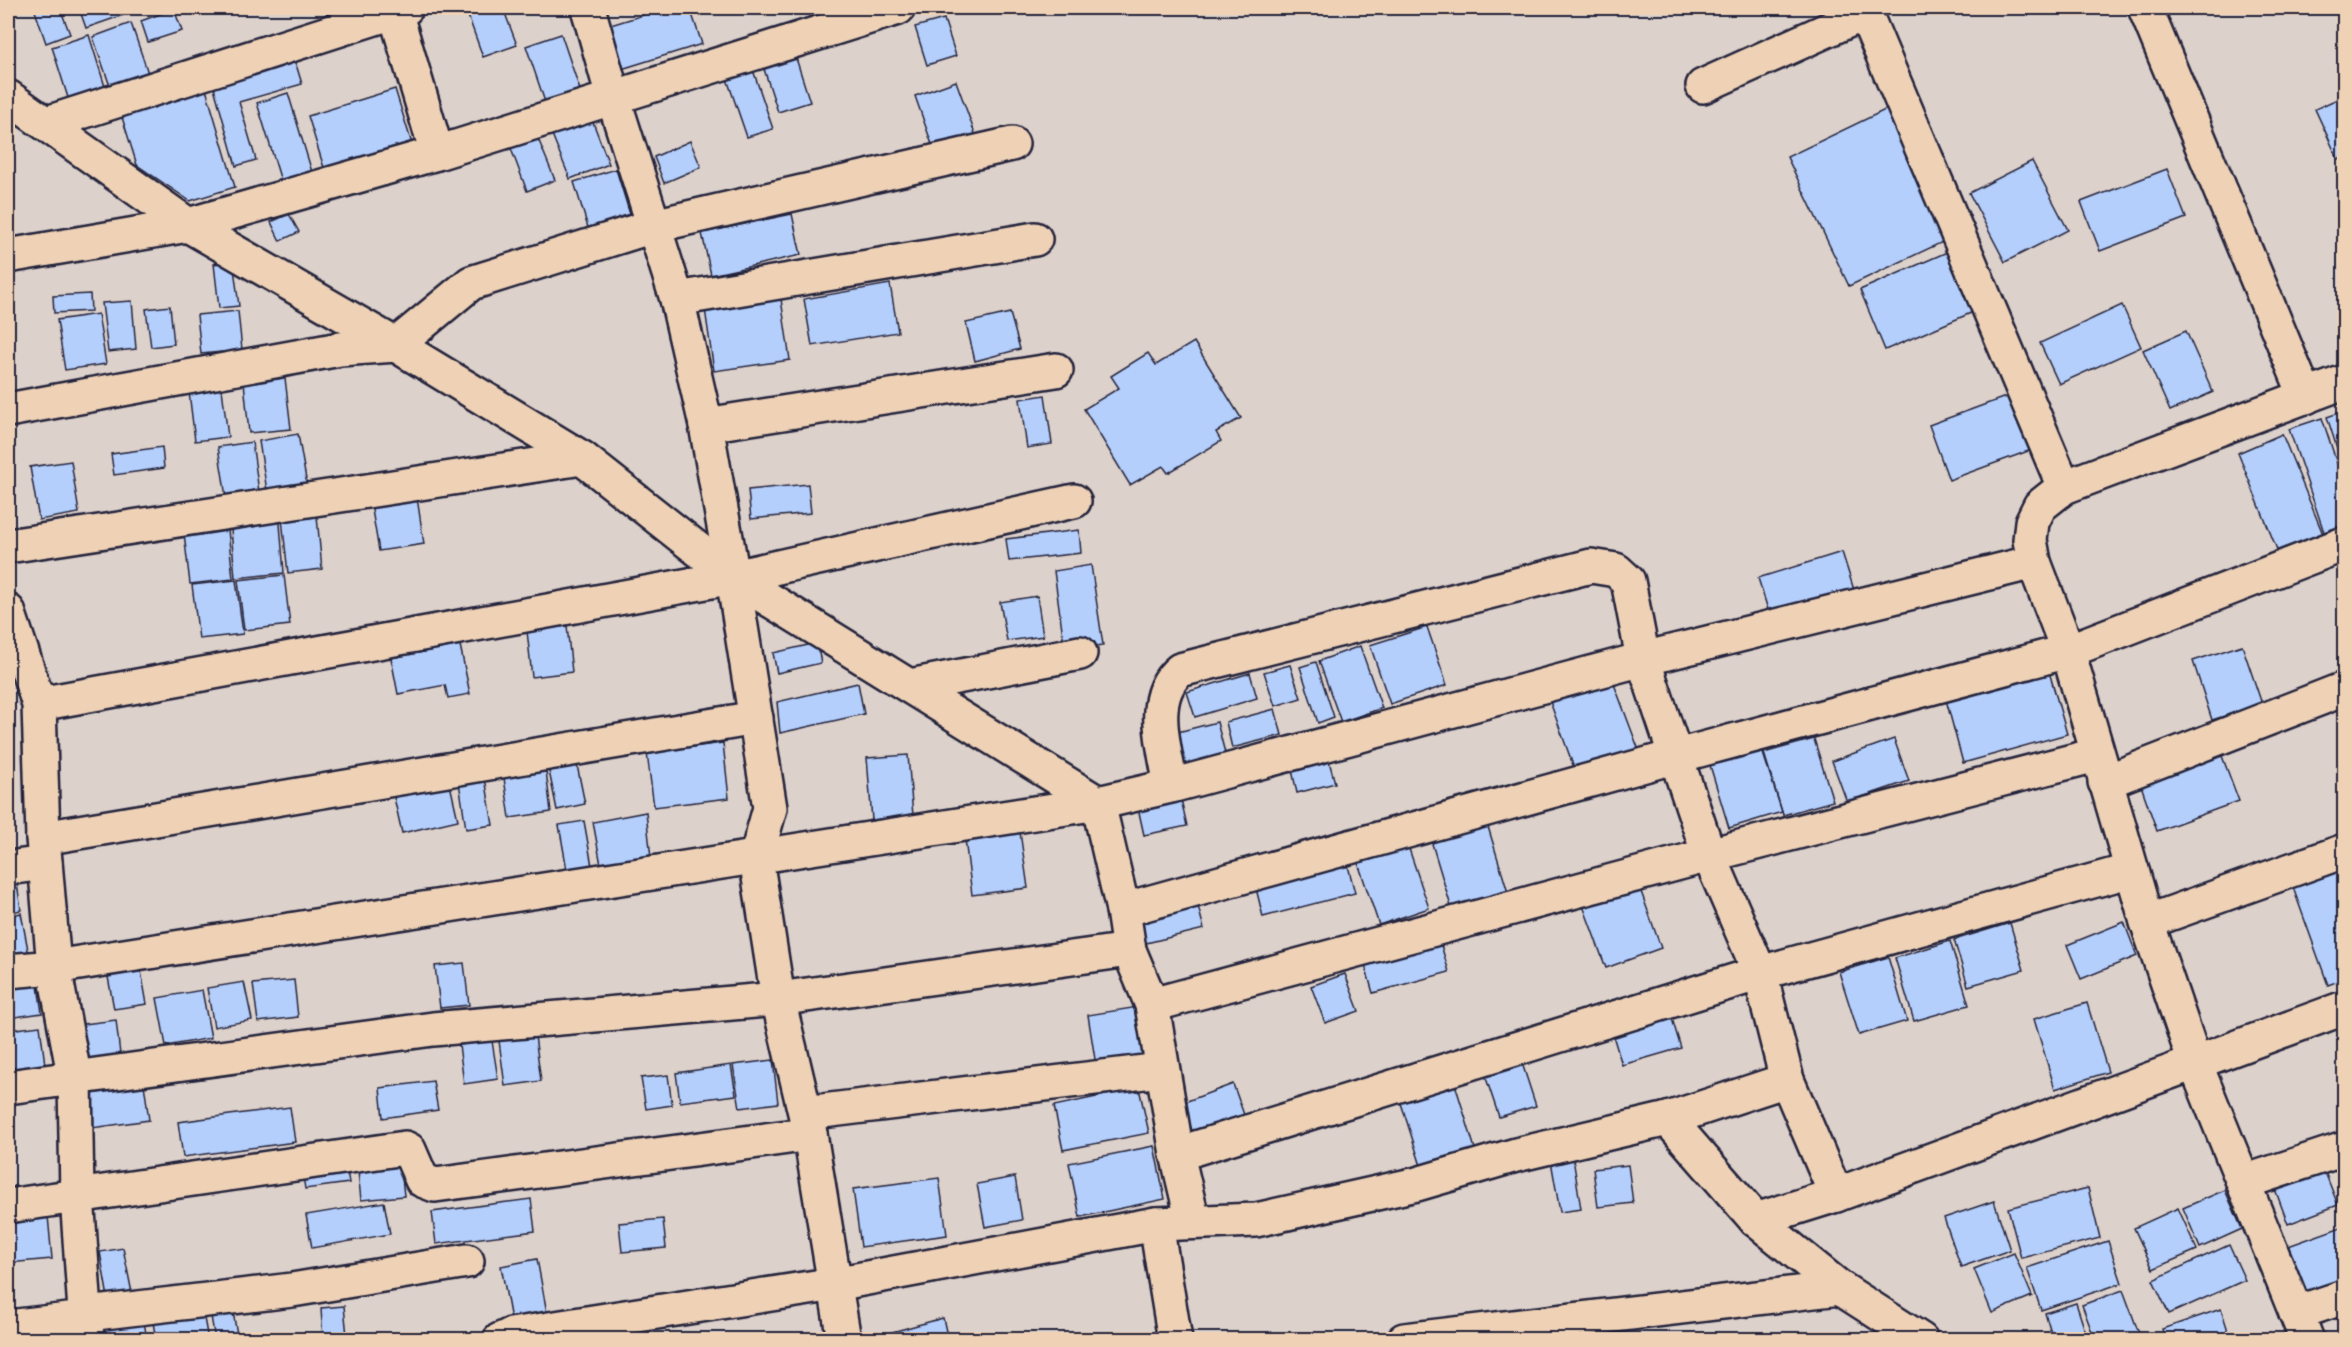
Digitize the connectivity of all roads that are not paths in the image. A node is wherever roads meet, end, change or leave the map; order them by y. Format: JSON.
{"nodes":[{"id":1,"x":588,"y":8,"type":"edge"},
{"id":2,"x":898,"y":8,"type":"edge"},
{"id":3,"x":2145,"y":8,"type":"edge"},
{"id":4,"x":398,"y":9,"type":"edge"},
{"id":5,"x":1864,"y":10,"type":"edge"},
{"id":6,"x":1703,"y":86,"type":"dead end"},
{"id":7,"x":8,"y":97,"type":"edge"},
{"id":8,"x":613,"y":98,"type":"junction"},
{"id":9,"x":47,"y":123,"type":"junction"},
{"id":10,"x":1012,"y":144,"type":"dead end"},
{"id":11,"x":436,"y":153,"type":"junction"},
{"id":12,"x":188,"y":225,"type":"junction"},
{"id":13,"x":653,"y":226,"type":"junction"},
{"id":14,"x":1035,"y":238,"type":"dead end"},
{"id":15,"x":8,"y":256,"type":"edge"},
{"id":16,"x":676,"y":299,"type":"junction"},
{"id":17,"x":396,"y":345,"type":"junction"},
{"id":18,"x":1056,"y":370,"type":"dead end"},
{"id":19,"x":2344,"y":382,"type":"edge"},
{"id":20,"x":2306,"y":397,"type":"junction"},
{"id":21,"x":8,"y":410,"type":"edge"},
{"id":22,"x":705,"y":425,"type":"junction"},
{"id":23,"x":582,"y":458,"type":"junction"},
{"id":24,"x":2064,"y":487,"type":"junction"},
{"id":25,"x":1074,"y":501,"type":"dead end"},
{"id":26,"x":2344,"y":544,"type":"edge"},
{"id":27,"x":8,"y":546,"type":"edge"},
{"id":28,"x":2034,"y":562,"type":"junction"},
{"id":29,"x":733,"y":577,"type":"junction"},
{"id":30,"x":8,"y":611,"type":"edge"},
{"id":31,"x":2068,"y":651,"type":"junction"},
{"id":32,"x":1080,"y":653,"type":"dead end"},
{"id":33,"x":1642,"y":658,"type":"junction"},
{"id":34,"x":910,"y":686,"type":"junction"},
{"id":35,"x":2344,"y":689,"type":"edge"},
{"id":36,"x":39,"y":704,"type":"junction"},
{"id":37,"x":756,"y":718,"type":"junction"},
{"id":38,"x":1677,"y":756,"type":"junction"},
{"id":39,"x":2101,"y":769,"type":"junction"},
{"id":40,"x":1171,"y":786,"type":"junction"},
{"id":41,"x":1098,"y":803,"type":"junction"},
{"id":42,"x":44,"y":851,"type":"junction"},
{"id":43,"x":2344,"y":851,"type":"edge"},
{"id":44,"x":1709,"y":855,"type":"junction"},
{"id":45,"x":756,"y":858,"type":"junction"},
{"id":46,"x":8,"y":868,"type":"edge"},
{"id":47,"x":2132,"y":870,"type":"junction"},
{"id":48,"x":1123,"y":910,"type":"junction"},
{"id":49,"x":2147,"y":922,"type":"junction"},
{"id":50,"x":1129,"y":950,"type":"junction"},
{"id":51,"x":54,"y":967,"type":"junction"},
{"id":52,"x":8,"y":971,"type":"edge"},
{"id":53,"x":1760,"y":973,"type":"junction"},
{"id":54,"x":778,"y":999,"type":"junction"},
{"id":55,"x":1152,"y":1005,"type":"junction"},
{"id":56,"x":2344,"y":1008,"type":"edge"},
{"id":57,"x":2195,"y":1063,"type":"junction"},
{"id":58,"x":1161,"y":1070,"type":"junction"},
{"id":59,"x":75,"y":1080,"type":"junction"},
{"id":60,"x":1787,"y":1080,"type":"junction"},
{"id":61,"x":8,"y":1087,"type":"edge"},
{"id":62,"x":1668,"y":1119,"type":"junction"},
{"id":63,"x":808,"y":1124,"type":"junction"},
{"id":64,"x":2344,"y":1149,"type":"edge"},
{"id":65,"x":1177,"y":1154,"type":"junction"},
{"id":66,"x":2244,"y":1182,"type":"junction"},
{"id":67,"x":1836,"y":1195,"type":"junction"},
{"id":68,"x":77,"y":1196,"type":"junction"},
{"id":69,"x":8,"y":1206,"type":"edge"},
{"id":70,"x":1756,"y":1220,"type":"junction"},
{"id":71,"x":1193,"y":1222,"type":"junction"},
{"id":72,"x":1156,"y":1224,"type":"junction"},
{"id":73,"x":467,"y":1261,"type":"dead end"},
{"id":74,"x":835,"y":1284,"type":"junction"},
{"id":75,"x":1840,"y":1288,"type":"junction"},
{"id":76,"x":2344,"y":1298,"type":"edge"},
{"id":77,"x":87,"y":1324,"type":"edge"},
{"id":78,"x":2301,"y":1326,"type":"edge"},
{"id":79,"x":8,"y":1327,"type":"edge"},
{"id":80,"x":501,"y":1340,"type":"edge"},
{"id":81,"x":844,"y":1340,"type":"edge"},
{"id":82,"x":1176,"y":1340,"type":"edge"},
{"id":83,"x":1404,"y":1340,"type":"edge"},
{"id":84,"x":1921,"y":1340,"type":"edge"}],
"edges":[{"from":1,"to":8,"type":"street"},
{"from":2,"to":8,"type":"street"},
{"from":3,"to":20,"type":"street"},
{"from":4,"to":9,"type":"street"},
{"from":4,"to":11,"type":"street"},
{"from":5,"to":6,"type":"street"},
{"from":5,"to":24,"type":"street"},
{"from":7,"to":9,"type":"street"},
{"from":8,"to":11,"type":"street"},
{"from":8,"to":13,"type":"street"},
{"from":9,"to":12,"type":"street"},
{"from":10,"to":13,"type":"street"},
{"from":11,"to":12,"type":"street"},
{"from":12,"to":15,"type":"street"},
{"from":12,"to":17,"type":"street"},
{"from":13,"to":16,"type":"street"},
{"from":13,"to":17,"type":"street"},
{"from":14,"to":16,"type":"street"},
{"from":16,"to":22,"type":"street"},
{"from":17,"to":21,"type":"street"},
{"from":17,"to":23,"type":"street"},
{"from":18,"to":22,"type":"street"},
{"from":19,"to":20,"type":"street"},
{"from":20,"to":24,"type":"street"},
{"from":22,"to":29,"type":"street"},
{"from":23,"to":27,"type":"street"},
{"from":23,"to":29,"type":"street"},
{"from":24,"to":28,"type":"street"},
{"from":25,"to":29,"type":"street"},
{"from":26,"to":31,"type":"street"},
{"from":28,"to":31,"type":"street"},
{"from":28,"to":33,"type":"street"},
{"from":29,"to":34,"type":"street"},
{"from":29,"to":36,"type":"street"},
{"from":29,"to":37,"type":"street"},
{"from":30,"to":36,"type":"street"},
{"from":31,"to":38,"type":"street"},
{"from":31,"to":39,"type":"street"},
{"from":32,"to":34,"type":"street"},
{"from":33,"to":38,"type":"street"},
{"from":33,"to":40,"type":"street"},
{"from":33,"to":40,"type":"street"},
{"from":34,"to":41,"type":"street"},
{"from":35,"to":39,"type":"street"},
{"from":36,"to":42,"type":"street"},
{"from":37,"to":42,"type":"street"},
{"from":37,"to":45,"type":"street"},
{"from":38,"to":44,"type":"street"},
{"from":38,"to":48,"type":"street"},
{"from":39,"to":44,"type":"street"},
{"from":39,"to":47,"type":"street"},
{"from":40,"to":41,"type":"street"},
{"from":41,"to":45,"type":"street"},
{"from":41,"to":48,"type":"street"},
{"from":42,"to":46,"type":"street"},
{"from":42,"to":51,"type":"street"},
{"from":43,"to":49,"type":"street"},
{"from":44,"to":53,"type":"street"},
{"from":44,"to":55,"type":"street"},
{"from":45,"to":51,"type":"street"},
{"from":45,"to":54,"type":"street"},
{"from":47,"to":49,"type":"street"},
{"from":47,"to":53,"type":"street"},
{"from":48,"to":50,"type":"street"},
{"from":49,"to":57,"type":"street"},
{"from":50,"to":54,"type":"street"},
{"from":50,"to":55,"type":"street"},
{"from":51,"to":52,"type":"street"},
{"from":51,"to":59,"type":"street"},
{"from":53,"to":60,"type":"street"},
{"from":53,"to":65,"type":"street"},
{"from":54,"to":59,"type":"street"},
{"from":54,"to":63,"type":"street"},
{"from":55,"to":58,"type":"street"},
{"from":56,"to":57,"type":"street"},
{"from":57,"to":66,"type":"street"},
{"from":57,"to":67,"type":"street"},
{"from":58,"to":63,"type":"street"},
{"from":58,"to":65,"type":"street"},
{"from":59,"to":61,"type":"street"},
{"from":59,"to":68,"type":"street"},
{"from":60,"to":62,"type":"street"},
{"from":60,"to":67,"type":"street"},
{"from":62,"to":70,"type":"street"},
{"from":62,"to":71,"type":"street"},
{"from":63,"to":68,"type":"street"},
{"from":63,"to":74,"type":"street"},
{"from":64,"to":66,"type":"street"},
{"from":65,"to":71,"type":"street"},
{"from":66,"to":78,"type":"street"},
{"from":67,"to":70,"type":"street"},
{"from":68,"to":69,"type":"street"},
{"from":68,"to":77,"type":"street"},
{"from":70,"to":75,"type":"street"},
{"from":71,"to":72,"type":"street"},
{"from":72,"to":74,"type":"street"},
{"from":72,"to":82,"type":"street"},
{"from":73,"to":77,"type":"street"},
{"from":74,"to":80,"type":"street"},
{"from":74,"to":81,"type":"street"},
{"from":75,"to":83,"type":"street"},
{"from":75,"to":84,"type":"street"},
{"from":76,"to":78,"type":"street"},
{"from":77,"to":79,"type":"street"}]}
